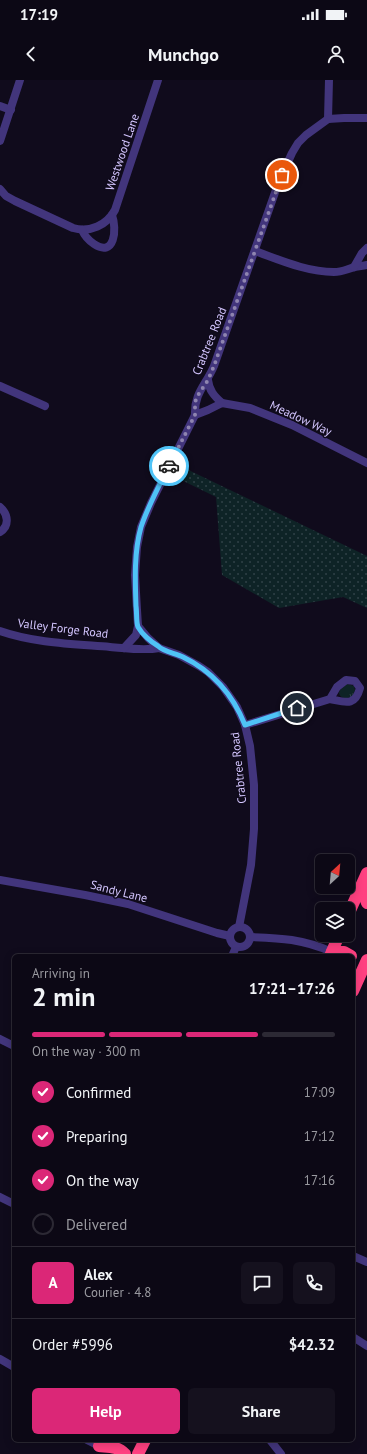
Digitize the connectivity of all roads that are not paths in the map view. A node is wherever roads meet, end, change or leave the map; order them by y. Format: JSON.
{"nodes":[{"id":1,"x":20,"y":80,"type":"edge"},
{"id":2,"x":158,"y":80,"type":"edge"},
{"id":3,"x":329,"y":80,"type":"edge"},
{"id":4,"x":0,"y":106,"type":"edge"},
{"id":5,"x":11,"y":110,"type":"junction"},
{"id":6,"x":367,"y":118,"type":"edge"},
{"id":7,"x":328,"y":119,"type":"junction"},
{"id":8,"x":0,"y":141,"type":"edge"},
{"id":9,"x":2,"y":194,"type":"edge"},
{"id":10,"x":112,"y":215,"type":"junction"},
{"id":11,"x":82,"y":230,"type":"junction"},
{"id":12,"x":367,"y":248,"type":"edge"},
{"id":13,"x":255,"y":251,"type":"junction"},
{"id":14,"x":367,"y":265,"type":"edge"},
{"id":15,"x":354,"y":267,"type":"junction"},
{"id":16,"x":208,"y":380,"type":"junction"},
{"id":17,"x":0,"y":386,"type":"edge"},
{"id":18,"x":222,"y":403,"type":"junction"},
{"id":19,"x":45,"y":406,"type":"dead end"},
{"id":20,"x":195,"y":415,"type":"junction"},
{"id":21,"x":367,"y":463,"type":"edge"},
{"id":22,"x":0,"y":507,"type":"edge"},
{"id":23,"x":0,"y":532,"type":"edge"},
{"id":24,"x":138,"y":626,"type":"junction"},
{"id":25,"x":0,"y":631,"type":"edge"},
{"id":26,"x":124,"y":648,"type":"junction"},
{"id":27,"x":159,"y":648,"type":"junction"},
{"id":28,"x":330,"y":699,"type":"dead end"},
{"id":29,"x":245,"y":725,"type":"junction"},
{"id":30,"x":367,"y":873,"type":"edge"},
{"id":31,"x":0,"y":880,"type":"edge"},
{"id":32,"x":361,"y":887,"type":"junction"},
{"id":33,"x":354,"y":902,"type":"edge"},
{"id":34,"x":367,"y":903,"type":"edge"},
{"id":35,"x":239,"y":927,"type":"junction"},
{"id":36,"x":230,"y":936,"type":"junction"},
{"id":37,"x":250,"y":937,"type":"junction"},
{"id":38,"x":336,"y":942,"type":"edge"},
{"id":39,"x":236,"y":947,"type":"junction"},
{"id":40,"x":233,"y":954,"type":"edge"},
{"id":41,"x":330,"y":954,"type":"edge"},
{"id":42,"x":347,"y":954,"type":"edge"},
{"id":43,"x":355,"y":959,"type":"edge"},
{"id":44,"x":364,"y":966,"type":"edge"},
{"id":45,"x":355,"y":986,"type":"edge"},
{"id":46,"x":0,"y":1039,"type":"edge"},
{"id":47,"x":12,"y":1045,"type":"edge"},
{"id":48,"x":0,"y":1197,"type":"edge"},
{"id":49,"x":12,"y":1203,"type":"edge"},
{"id":50,"x":355,"y":1257,"type":"edge"},
{"id":51,"x":367,"y":1262,"type":"edge"},
{"id":52,"x":355,"y":1338,"type":"edge"},
{"id":53,"x":367,"y":1346,"type":"edge"},
{"id":54,"x":0,"y":1359,"type":"edge"},
{"id":55,"x":12,"y":1366,"type":"edge"},
{"id":56,"x":144,"y":1442,"type":"edge"},
{"id":57,"x":272,"y":1442,"type":"edge"},
{"id":58,"x":98,"y":1447,"type":"edge"},
{"id":59,"x":125,"y":1454,"type":"edge"},
{"id":60,"x":138,"y":1454,"type":"edge"},
{"id":61,"x":281,"y":1454,"type":"edge"}],
"edges":[{"from":1,"to":5,"type":"street"},
{"from":2,"to":10,"type":"street","name":"Westwood Lane"},
{"from":3,"to":7,"type":"street"},
{"from":4,"to":5,"type":"street"},
{"from":5,"to":8,"type":"street"},
{"from":6,"to":7,"type":"street"},
{"from":7,"to":13,"type":"street","name":"Crabtree Road"},
{"from":9,"to":11,"type":"street"},
{"from":10,"to":11,"type":"street","name":"Westwood Lane"},
{"from":10,"to":11,"type":"street"},
{"from":12,"to":15,"type":"street"},
{"from":13,"to":15,"type":"street"},
{"from":13,"to":16,"type":"street","name":"Crabtree Road"},
{"from":14,"to":15,"type":"street"},
{"from":16,"to":18,"type":"street"},
{"from":16,"to":20,"type":"street","name":"Crabtree Road"},
{"from":17,"to":19,"type":"street"},
{"from":18,"to":20,"type":"street"},
{"from":18,"to":21,"type":"street","name":"Meadow Way"},
{"from":20,"to":24,"type":"street","name":"Crabtree Road"},
{"from":22,"to":23,"type":"street"},
{"from":24,"to":26,"type":"street"},
{"from":24,"to":27,"type":"street","name":"Crabtree Road"},
{"from":25,"to":26,"type":"street","name":"Valley Forge Road"},
{"from":26,"to":27,"type":"street","name":"Valley Forge Road"},
{"from":27,"to":29,"type":"street","name":"Crabtree Road"},
{"from":28,"to":29,"type":"street"},
{"from":29,"to":35,"type":"street","name":"Crabtree Road"},
{"from":30,"to":32,"type":"highway"},
{"from":31,"to":36,"type":"street","name":"Sandy Lane"},
{"from":32,"to":33,"type":"highway"},
{"from":32,"to":34,"type":"highway"},
{"from":35,"to":36,"type":"street"},
{"from":35,"to":37,"type":"street"},
{"from":36,"to":39,"type":"street"},
{"from":37,"to":39,"type":"street"},
{"from":37,"to":41,"type":"street"},
{"from":38,"to":41,"type":"highway"},
{"from":39,"to":40,"type":"street"},
{"from":41,"to":42,"type":"highway"},
{"from":43,"to":44,"type":"highway"},
{"from":44,"to":45,"type":"highway"},
{"from":46,"to":47,"type":"street"},
{"from":48,"to":49,"type":"street"},
{"from":50,"to":51,"type":"street"},
{"from":52,"to":53,"type":"street"},
{"from":54,"to":55,"type":"street"},
{"from":56,"to":60,"type":"highway"},
{"from":57,"to":61,"type":"street"},
{"from":58,"to":59,"type":"highway"}]}
